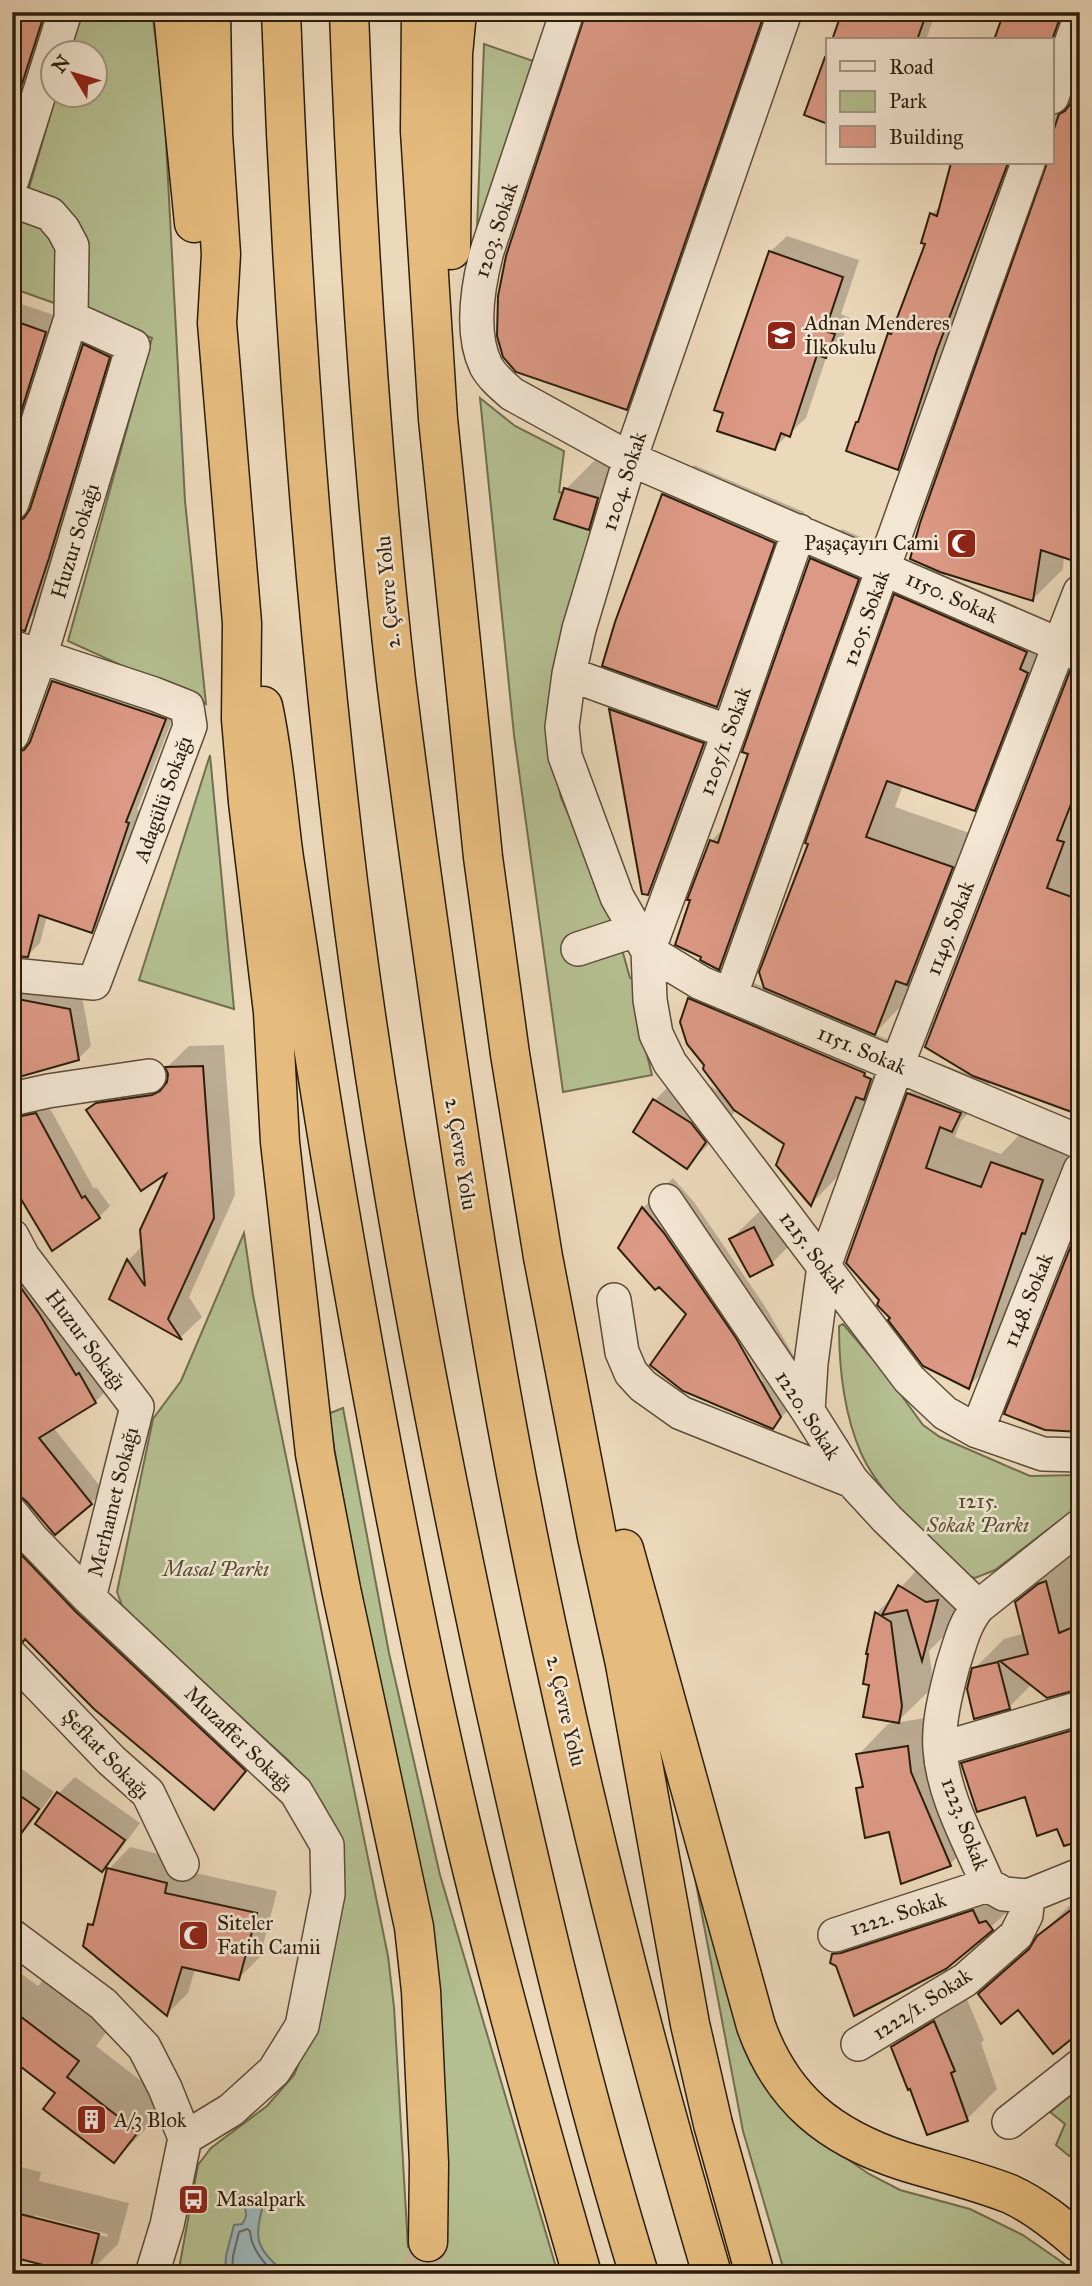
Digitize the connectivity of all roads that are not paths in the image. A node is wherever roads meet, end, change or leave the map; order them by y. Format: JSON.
{"nodes":[{"id":1,"x":65,"y":12,"type":"edge"},
{"id":2,"x":173,"y":12,"type":"edge"},
{"id":3,"x":211,"y":12,"type":"edge"},
{"id":4,"x":281,"y":12,"type":"edge"},
{"id":5,"x":349,"y":12,"type":"edge"},
{"id":6,"x":409,"y":12,"type":"edge"},
{"id":7,"x":421,"y":12,"type":"edge"},
{"id":8,"x":457,"y":12,"type":"edge"},
{"id":9,"x":567,"y":12,"type":"edge"},
{"id":10,"x":785,"y":12,"type":"edge"},
{"id":11,"x":1080,"y":18,"type":"edge"},
{"id":12,"x":1054,"y":91,"type":"edge"},
{"id":13,"x":420,"y":131,"type":"junction"},
{"id":14,"x":1028,"y":164,"type":"edge"},
{"id":15,"x":12,"y":180,"type":"edge"},
{"id":16,"x":12,"y":200,"type":"edge"},
{"id":17,"x":71,"y":318,"type":"junction"},
{"id":18,"x":217,"y":323,"type":"junction"},
{"id":19,"x":630,"y":459,"type":"junction"},
{"id":20,"x":12,"y":503,"type":"edge"},
{"id":21,"x":447,"y":518,"type":"junction"},
{"id":22,"x":799,"y":531,"type":"junction"},
{"id":23,"x":884,"y":568,"type":"junction"},
{"id":24,"x":1080,"y":592,"type":"edge"},
{"id":25,"x":242,"y":623,"type":"junction"},
{"id":26,"x":1070,"y":650,"type":"edge"},
{"id":27,"x":26,"y":652,"type":"edge"},
{"id":28,"x":569,"y":674,"type":"junction"},
{"id":29,"x":729,"y":732,"type":"junction"},
{"id":30,"x":12,"y":735,"type":"edge"},
{"id":31,"x":642,"y":941,"type":"junction"},
{"id":32,"x":578,"y":949,"type":"dead end"},
{"id":33,"x":12,"y":975,"type":"edge"},
{"id":34,"x":730,"y":994,"type":"junction"},
{"id":35,"x":897,"y":1065,"type":"junction"},
{"id":36,"x":149,"y":1076,"type":"dead end"},
{"id":37,"x":12,"y":1099,"type":"edge"},
{"id":38,"x":1080,"y":1142,"type":"edge"},
{"id":39,"x":1080,"y":1170,"type":"edge"},
{"id":40,"x":666,"y":1201,"type":"dead end"},
{"id":41,"x":12,"y":1236,"type":"edge"},
{"id":42,"x":543,"y":1256,"type":"junction"},
{"id":43,"x":824,"y":1266,"type":"junction"},
{"id":44,"x":614,"y":1300,"type":"dead end"},
{"id":45,"x":137,"y":1407,"type":"joint"},
{"id":46,"x":808,"y":1411,"type":"junction"},
{"id":47,"x":976,"y":1431,"type":"junction"},
{"id":48,"x":1080,"y":1455,"type":"edge"},
{"id":49,"x":852,"y":1481,"type":"junction"},
{"id":50,"x":12,"y":1514,"type":"edge"},
{"id":51,"x":1080,"y":1526,"type":"edge"},
{"id":52,"x":89,"y":1598,"type":"junction"},
{"id":53,"x":978,"y":1607,"type":"junction"},
{"id":54,"x":12,"y":1657,"type":"edge"},
{"id":55,"x":1080,"y":1708,"type":"edge"},
{"id":56,"x":940,"y":1749,"type":"junction"},
{"id":57,"x":182,"y":1864,"type":"dead end"},
{"id":58,"x":1080,"y":1875,"type":"edge"},
{"id":59,"x":988,"y":1885,"type":"junction"},
{"id":60,"x":1028,"y":1896,"type":"junction"},
{"id":61,"x":835,"y":1935,"type":"dead end"},
{"id":62,"x":12,"y":1936,"type":"edge"},
{"id":63,"x":858,"y":2045,"type":"dead end"},
{"id":64,"x":1080,"y":2066,"type":"edge"},
{"id":65,"x":1009,"y":2122,"type":"dead end"},
{"id":66,"x":185,"y":2138,"type":"junction"},
{"id":67,"x":428,"y":2242,"type":"tunnel mouth"},
{"id":68,"x":1080,"y":2243,"type":"edge"},
{"id":69,"x":152,"y":2274,"type":"edge"},
{"id":70,"x":582,"y":2274,"type":"edge"},
{"id":71,"x":639,"y":2274,"type":"edge"},
{"id":72,"x":712,"y":2274,"type":"edge"},
{"id":73,"x":755,"y":2274,"type":"edge"}],
"edges":[{"from":1,"to":15,"type":"street"},
{"from":2,"to":18,"type":"highway"},
{"from":3,"to":18,"type":"highway"},
{"from":4,"to":71,"type":"highway"},
{"from":5,"to":72,"type":"highway","name":"2. Çevre Yolu"},
{"from":6,"to":13,"type":"highway"},
{"from":7,"to":13,"type":"highway"},
{"from":8,"to":21,"type":"highway"},
{"from":9,"to":19,"type":"street","name":"1203. Sokak"},
{"from":10,"to":19,"type":"street","name":"1204. Sokak"},
{"from":11,"to":12,"type":"street"},
{"from":13,"to":21,"type":"highway"},
{"from":14,"to":23,"type":"street","name":"1205. Sokak"},
{"from":16,"to":17,"type":"street"},
{"from":17,"to":20,"type":"street"},
{"from":17,"to":27,"type":"street","name":"Huzur Sokağı"},
{"from":18,"to":25,"type":"highway"},
{"from":19,"to":22,"type":"street","name":"1150. Sokak"},
{"from":19,"to":28,"type":"street","name":"1204. Sokak"},
{"from":21,"to":42,"type":"highway"},
{"from":22,"to":23,"type":"street","name":"1150. Sokak"},
{"from":22,"to":29,"type":"street","name":"1205/1. Sokak"},
{"from":23,"to":26,"type":"street","name":"1150. Sokak"},
{"from":23,"to":34,"type":"street","name":"1205. Sokak"},
{"from":24,"to":26,"type":"street","name":"1149. Sokak"},
{"from":25,"to":67,"type":"highway"},
{"from":25,"to":70,"type":"highway"},
{"from":26,"to":35,"type":"street","name":"1149. Sokak"},
{"from":27,"to":30,"type":"street","name":"Huzur Sokağı"},
{"from":27,"to":33,"type":"street","name":"Adagülü Sokağı"},
{"from":28,"to":29,"type":"street"},
{"from":28,"to":31,"type":"street","name":"1204. Sokak"},
{"from":29,"to":31,"type":"street","name":"1205/1. Sokak"},
{"from":31,"to":32,"type":"street"},
{"from":31,"to":34,"type":"street","name":"1151. Sokak"},
{"from":31,"to":43,"type":"street","name":"1215. Sokak"},
{"from":34,"to":35,"type":"street","name":"1151. Sokak"},
{"from":35,"to":38,"type":"street","name":"1151. Sokak"},
{"from":35,"to":43,"type":"street","name":"1149. Sokak"},
{"from":36,"to":37,"type":"street"},
{"from":39,"to":47,"type":"street","name":"1148. Sokak"},
{"from":40,"to":46,"type":"street","name":"1220. Sokak"},
{"from":41,"to":45,"type":"street","name":"Huzur Sokağı"},
{"from":42,"to":68,"type":"highway"},
{"from":42,"to":73,"type":"highway"},
{"from":43,"to":46,"type":"street","name":"1149. Sokak"},
{"from":43,"to":47,"type":"street","name":"1215. Sokak"},
{"from":44,"to":49,"type":"street"},
{"from":45,"to":52,"type":"street","name":"Merhamet Sokağı"},
{"from":46,"to":49,"type":"street","name":"1220. Sokak"},
{"from":47,"to":48,"type":"street","name":"1215. Sokak"},
{"from":49,"to":53,"type":"street","name":"1220. Sokak"},
{"from":50,"to":52,"type":"street","name":"Muzaffer Sokağı"},
{"from":51,"to":53,"type":"street","name":"1223. Sokak"},
{"from":52,"to":66,"type":"street","name":"Muzaffer Sokağı"},
{"from":53,"to":56,"type":"street","name":"1223. Sokak"},
{"from":54,"to":57,"type":"street","name":"Şefkat Sokağı"},
{"from":55,"to":56,"type":"street"},
{"from":56,"to":59,"type":"street","name":"1223. Sokak"},
{"from":58,"to":60,"type":"street"},
{"from":59,"to":60,"type":"street"},
{"from":59,"to":61,"type":"street","name":"1222. Sokak"},
{"from":60,"to":63,"type":"street","name":"1222/1. Sokak"},
{"from":62,"to":66,"type":"street"},
{"from":64,"to":65,"type":"street"},
{"from":66,"to":69,"type":"street"}]}
